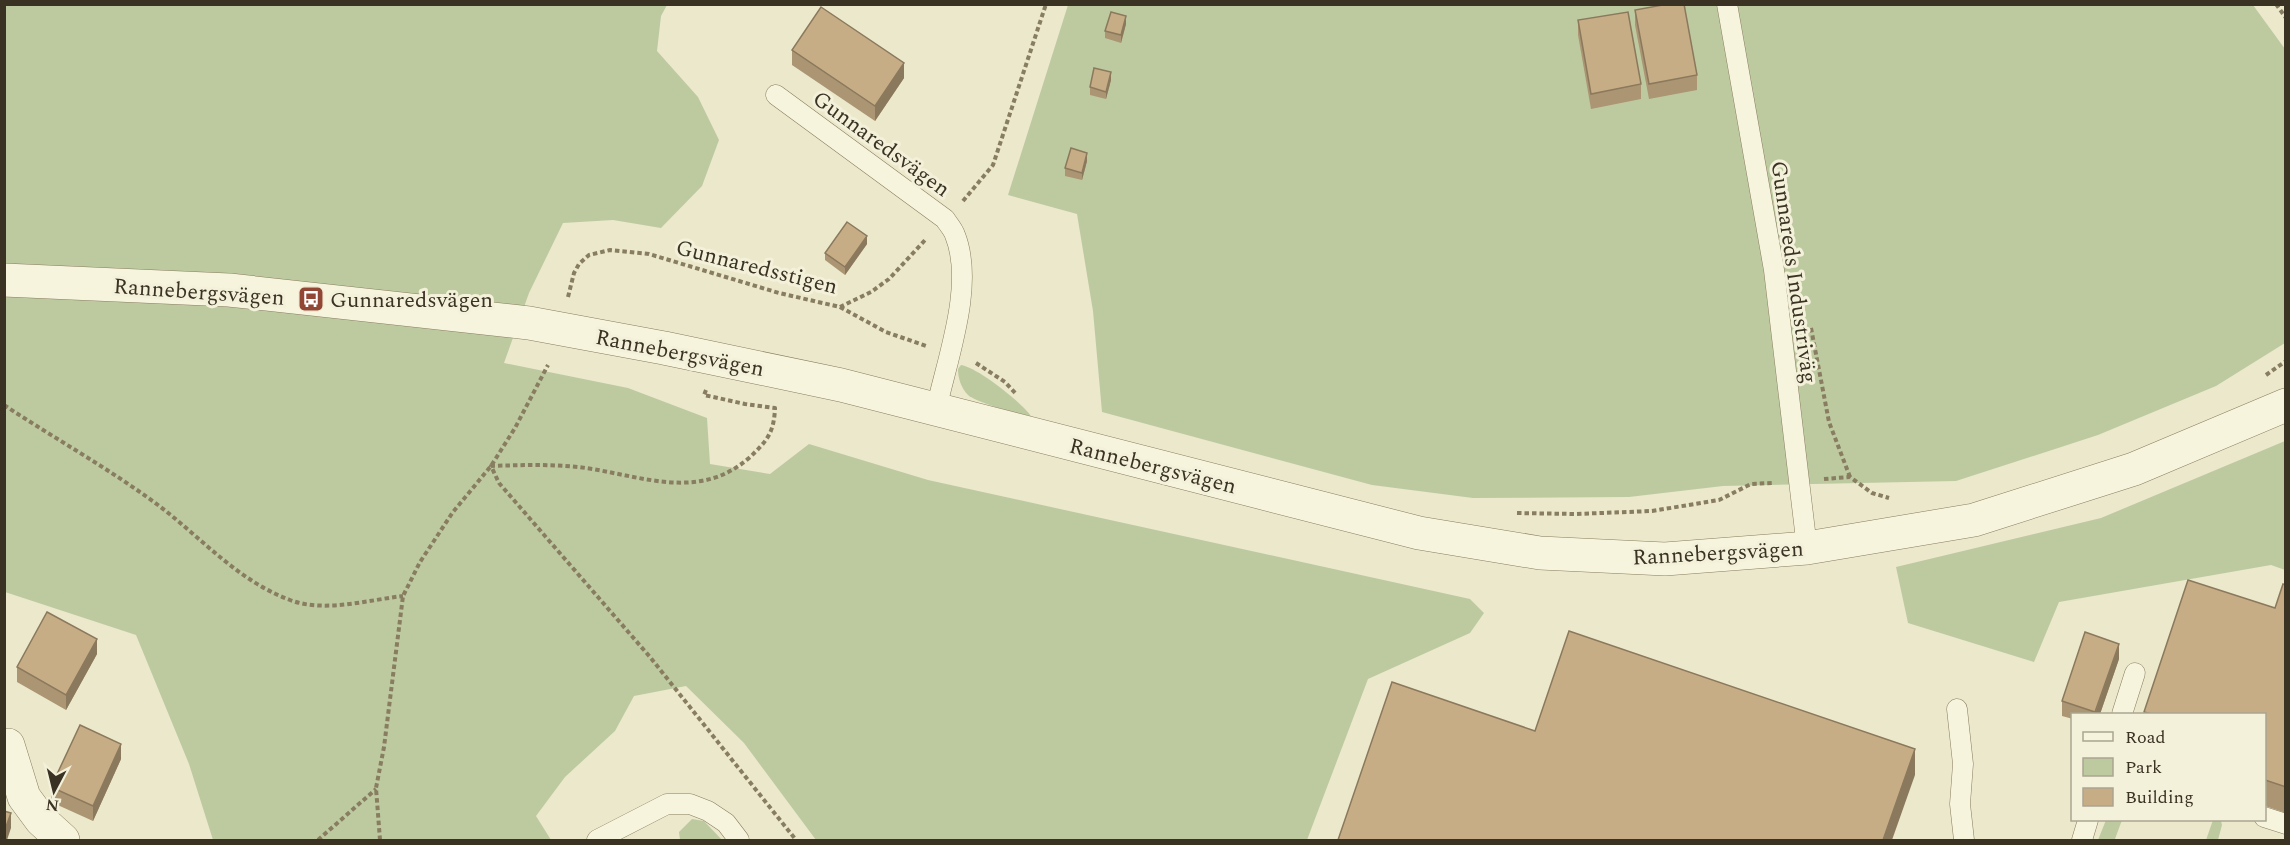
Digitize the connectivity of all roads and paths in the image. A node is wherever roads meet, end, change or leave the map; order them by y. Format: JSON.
{"nodes":[{"id":1,"x":1046,"y":4,"type":"edge"},
{"id":2,"x":1727,"y":4,"type":"edge"},
{"id":3,"x":2276,"y":4,"type":"edge"},
{"id":4,"x":2286,"y":18,"type":"edge"},
{"id":5,"x":776,"y":95,"type":"dead end"},
{"id":6,"x":945,"y":219,"type":"junction"},
{"id":7,"x":4,"y":280,"type":"edge"},
{"id":8,"x":567,"y":298,"type":"dead end"},
{"id":9,"x":840,"y":307,"type":"junction"},
{"id":10,"x":949,"y":353,"type":"junction"},
{"id":11,"x":2286,"y":362,"type":"edge"},
{"id":12,"x":548,"y":365,"type":"dead end"},
{"id":13,"x":2260,"y":379,"type":"dead end"},
{"id":14,"x":706,"y":390,"type":"dead end"},
{"id":15,"x":1021,"y":398,"type":"dead end"},
{"id":16,"x":4,"y":405,"type":"edge"},
{"id":17,"x":2286,"y":405,"type":"edge"},
{"id":18,"x":936,"y":410,"type":"junction"},
{"id":19,"x":491,"y":466,"type":"junction"},
{"id":20,"x":1799,"y":481,"type":"junction"},
{"id":21,"x":1898,"y":501,"type":"dead end"},
{"id":22,"x":1510,"y":513,"type":"dead end"},
{"id":23,"x":1807,"y":548,"type":"junction"},
{"id":24,"x":403,"y":596,"type":"junction"},
{"id":25,"x":2135,"y":674,"type":"dead end"},
{"id":26,"x":1957,"y":709,"type":"dead end"},
{"id":27,"x":2122,"y":713,"type":"edge"},
{"id":28,"x":8,"y":744,"type":"dead end"},
{"id":29,"x":376,"y":788,"type":"junction"},
{"id":30,"x":2266,"y":817,"type":"edge"},
{"id":31,"x":2087,"y":821,"type":"edge"},
{"id":32,"x":2286,"y":824,"type":"edge"},
{"id":33,"x":63,"y":840,"type":"edge"},
{"id":34,"x":318,"y":840,"type":"edge"},
{"id":35,"x":380,"y":840,"type":"edge"},
{"id":36,"x":597,"y":840,"type":"edge"},
{"id":37,"x":739,"y":840,"type":"edge"},
{"id":38,"x":796,"y":840,"type":"edge"},
{"id":39,"x":1964,"y":840,"type":"edge"},
{"id":40,"x":2082,"y":840,"type":"edge"}],
"edges":[{"from":1,"to":6,"type":"path","name":"Gunnaredsstigen"},
{"from":2,"to":20,"type":"lane","name":"Gunnareds Industriväg"},
{"from":3,"to":4,"type":"path"},
{"from":5,"to":6,"type":"lane","name":"Gunnaredsvägen"},
{"from":6,"to":9,"type":"path","name":"Gunnaredsstigen"},
{"from":6,"to":10,"type":"lane","name":"Gunnaredsvägen"},
{"from":7,"to":18,"type":"street","name":"Rannebergsvägen"},
{"from":8,"to":9,"type":"path","name":"Gunnaredsstigen"},
{"from":9,"to":10,"type":"path"},
{"from":10,"to":15,"type":"path"},
{"from":10,"to":18,"type":"lane","name":"Gunnaredsvägen"},
{"from":11,"to":13,"type":"path"},
{"from":12,"to":19,"type":"path"},
{"from":14,"to":19,"type":"path"},
{"from":16,"to":24,"type":"path"},
{"from":17,"to":23,"type":"street","name":"Rannebergsvägen"},
{"from":18,"to":23,"type":"street","name":"Rannebergsvägen"},
{"from":19,"to":24,"type":"path"},
{"from":19,"to":38,"type":"path"},
{"from":20,"to":21,"type":"path"},
{"from":20,"to":22,"type":"path"},
{"from":20,"to":23,"type":"lane","name":"Gunnareds Industriväg"},
{"from":24,"to":29,"type":"path"},
{"from":25,"to":27,"type":"lane"},
{"from":26,"to":39,"type":"lane"},
{"from":28,"to":33,"type":"street"},
{"from":29,"to":34,"type":"path"},
{"from":29,"to":35,"type":"path"},
{"from":30,"to":32,"type":"lane"},
{"from":31,"to":40,"type":"lane"},
{"from":36,"to":37,"type":"lane"}]}
